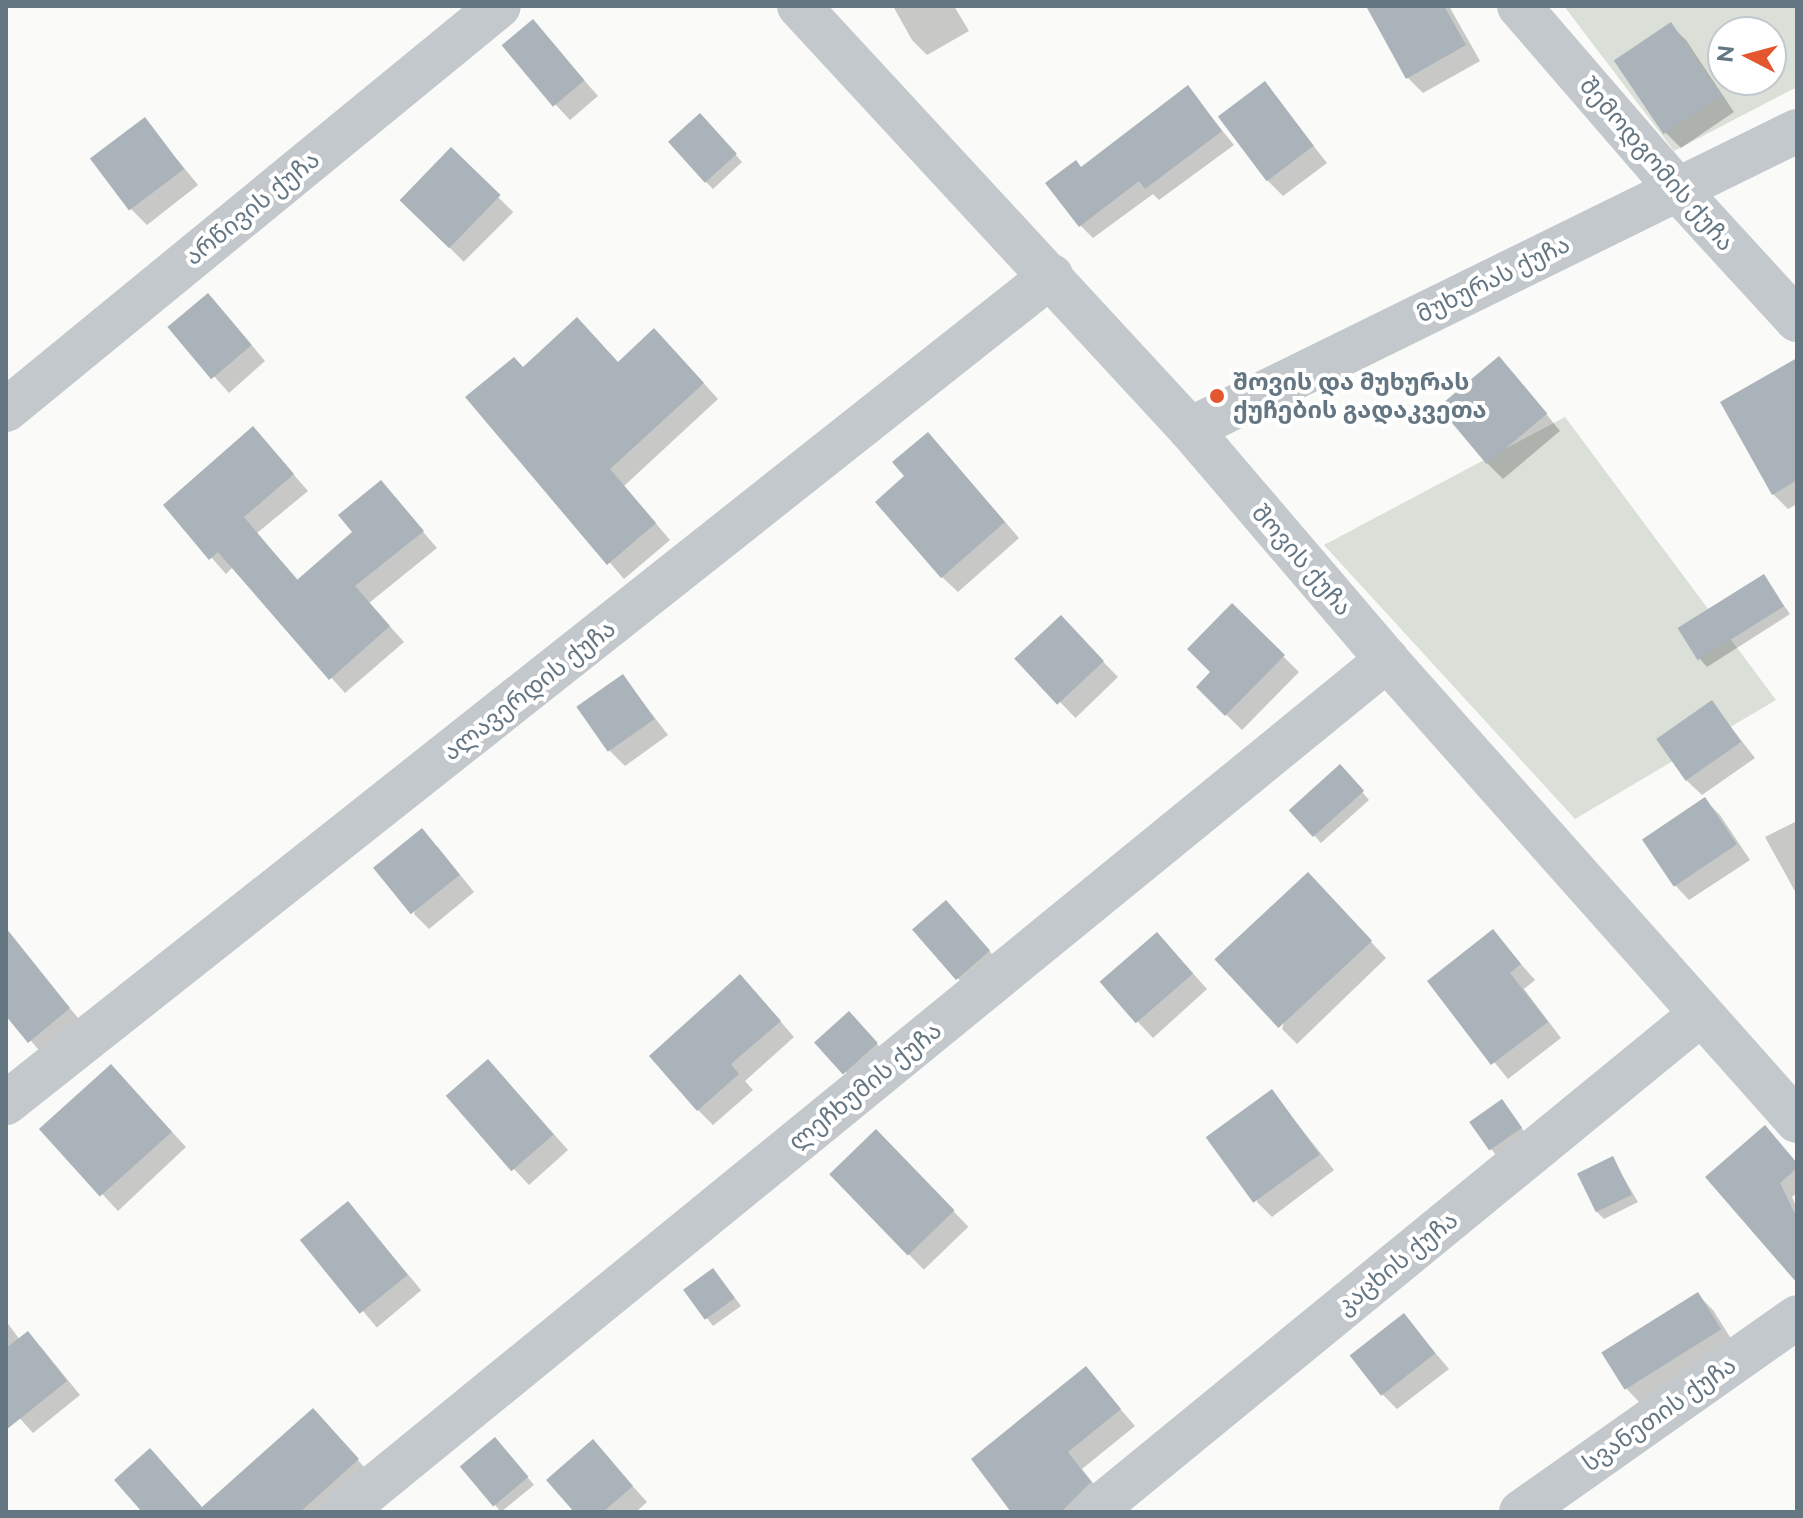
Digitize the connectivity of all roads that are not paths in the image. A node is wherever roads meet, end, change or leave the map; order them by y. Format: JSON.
{"nodes":[{"id":1,"x":499,"y":6,"type":"edge"},
{"id":2,"x":799,"y":6,"type":"edge"},
{"id":3,"x":1519,"y":6,"type":"edge"},
{"id":4,"x":1797,"y":131,"type":"edge"},
{"id":5,"x":1676,"y":188,"type":"junction"},
{"id":6,"x":1051,"y":276,"type":"junction"},
{"id":7,"x":1797,"y":320,"type":"edge"},
{"id":8,"x":6,"y":410,"type":"edge"},
{"id":9,"x":1190,"y":429,"type":"junction"},
{"id":10,"x":1387,"y":660,"type":"junction"},
{"id":11,"x":1701,"y":1014,"type":"junction"},
{"id":12,"x":6,"y":1103,"type":"edge"},
{"id":13,"x":1797,"y":1121,"type":"edge"},
{"id":14,"x":1797,"y":1317,"type":"edge"},
{"id":15,"x":1533,"y":1509,"type":"edge"},
{"id":16,"x":343,"y":1512,"type":"edge"},
{"id":17,"x":1093,"y":1512,"type":"edge"}],
"edges":[{"from":1,"to":8,"type":"street","name":"არწივის ქუჩა"},
{"from":2,"to":6,"type":"street","name":"შოვის ქუჩა"},
{"from":3,"to":5,"type":"street","name":"შემოდგომის ქუჩა"},
{"from":4,"to":5,"type":"street","name":"მუხურას ქუჩა"},
{"from":5,"to":7,"type":"street","name":"შემოდგომის ქუჩა"},
{"from":5,"to":9,"type":"street","name":"მუხურას ქუჩა"},
{"from":6,"to":9,"type":"street","name":"შოვის ქუჩა"},
{"from":6,"to":12,"type":"street","name":"ალავერდის ქუჩა"},
{"from":9,"to":10,"type":"street","name":"შოვის ქუჩა"},
{"from":10,"to":11,"type":"street","name":"შოვის ქუჩა"},
{"from":10,"to":16,"type":"street","name":"ლეჩხუმის ქუჩა"},
{"from":11,"to":13,"type":"street","name":"შოვის ქუჩა"},
{"from":11,"to":17,"type":"street","name":"კაცხის ქუჩა"},
{"from":14,"to":15,"type":"street","name":"სვანეთის ქუჩა"}]}
